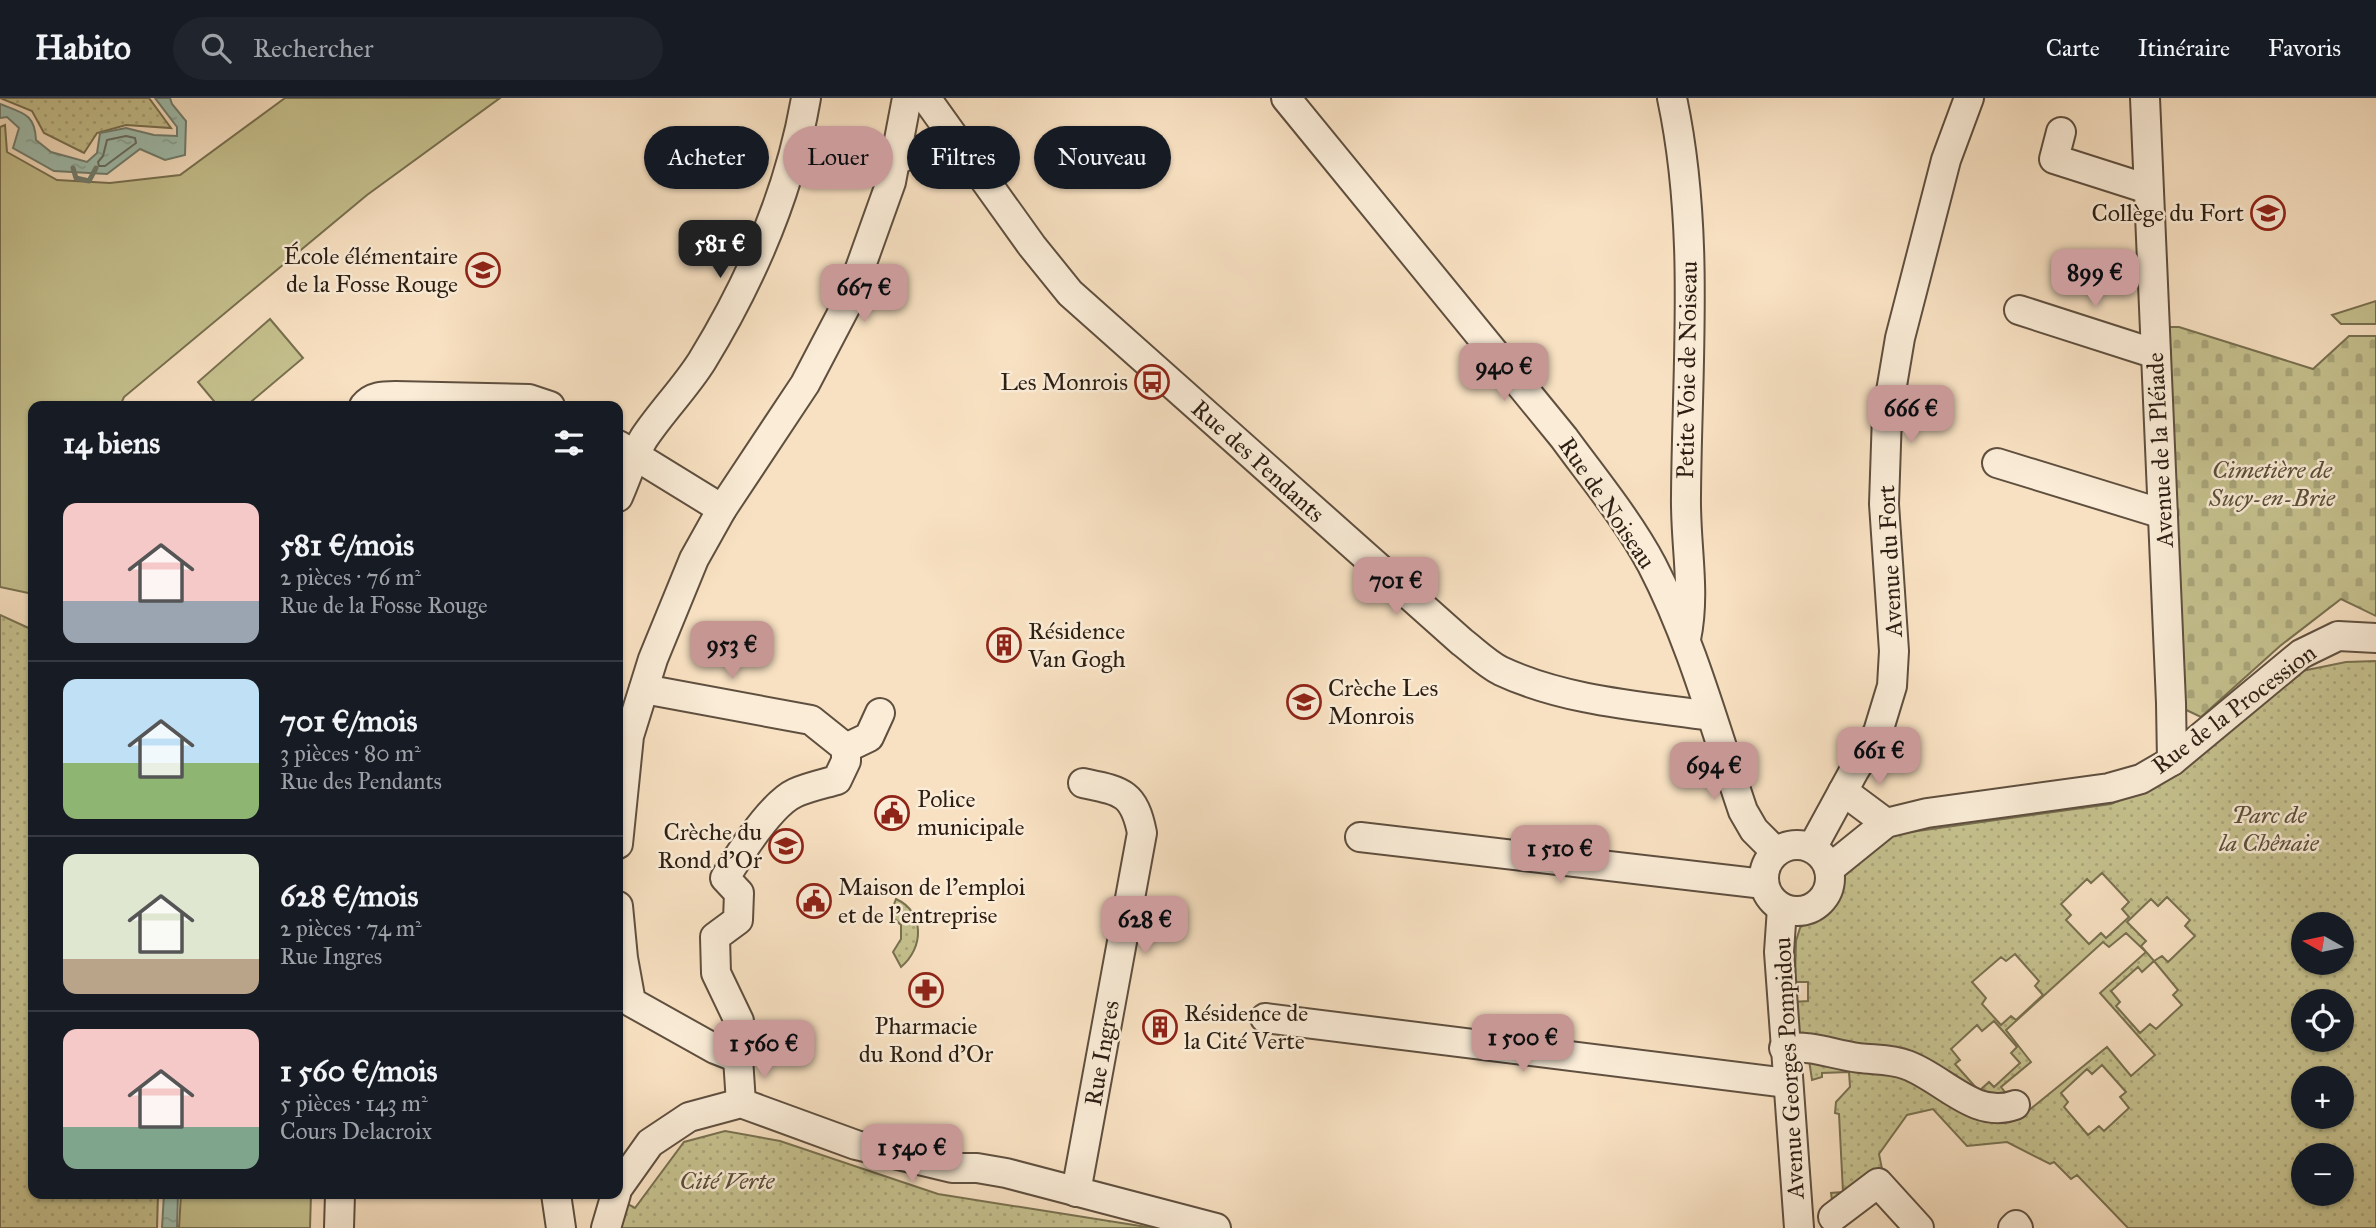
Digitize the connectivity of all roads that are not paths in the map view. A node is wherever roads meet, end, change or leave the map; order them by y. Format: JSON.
{"nodes":[{"id":1,"x":806,"y":98,"type":"edge"},
{"id":2,"x":907,"y":98,"type":"edge"},
{"id":3,"x":926,"y":98,"type":"edge"},
{"id":4,"x":1286,"y":98,"type":"edge"},
{"id":5,"x":1672,"y":98,"type":"edge"},
{"id":6,"x":1969,"y":98,"type":"edge"},
{"id":7,"x":2145,"y":98,"type":"edge"},
{"id":8,"x":946,"y":126,"type":"edge"},
{"id":9,"x":2061,"y":132,"type":"dead end"},
{"id":10,"x":907,"y":156,"type":"edge"},
{"id":11,"x":897,"y":160,"type":"junction"},
{"id":12,"x":991,"y":189,"type":"edge"},
{"id":13,"x":2148,"y":189,"type":"junction"},
{"id":14,"x":2019,"y":310,"type":"dead end"},
{"id":15,"x":2156,"y":354,"type":"junction"},
{"id":16,"x":368,"y":401,"type":"edge"},
{"id":17,"x":534,"y":401,"type":"edge"},
{"id":18,"x":626,"y":450,"type":"edge"},
{"id":19,"x":1997,"y":463,"type":"dead end"},
{"id":20,"x":623,"y":467,"type":"edge"},
{"id":21,"x":722,"y":509,"type":"junction"},
{"id":22,"x":2163,"y":514,"type":"junction"},
{"id":23,"x":2376,"y":638,"type":"edge"},
{"id":24,"x":1685,"y":643,"type":"junction"},
{"id":25,"x":644,"y":689,"type":"junction"},
{"id":26,"x":880,"y":713,"type":"dead end"},
{"id":27,"x":1711,"y":716,"type":"junction"},
{"id":28,"x":846,"y":748,"type":"junction"},
{"id":29,"x":2172,"y":761,"type":"junction"},
{"id":30,"x":1083,"y":783,"type":"dead end"},
{"id":31,"x":1843,"y":791,"type":"junction"},
{"id":32,"x":623,"y":795,"type":"edge"},
{"id":33,"x":1886,"y":823,"type":"junction"},
{"id":34,"x":1360,"y":837,"type":"dead end"},
{"id":35,"x":1776,"y":852,"type":"junction"},
{"id":36,"x":1821,"y":859,"type":"junction"},
{"id":37,"x":1764,"y":884,"type":"junction"},
{"id":38,"x":1782,"y":908,"type":"junction"},
{"id":39,"x":623,"y":963,"type":"edge"},
{"id":40,"x":1265,"y":1018,"type":"dead end"},
{"id":41,"x":1784,"y":1048,"type":"junction"},
{"id":42,"x":738,"y":1058,"type":"junction"},
{"id":43,"x":1787,"y":1083,"type":"junction"},
{"id":44,"x":741,"y":1104,"type":"junction"},
{"id":45,"x":2015,"y":1105,"type":"dead end"},
{"id":46,"x":623,"y":1181,"type":"edge"},
{"id":47,"x":1076,"y":1192,"type":"junction"},
{"id":48,"x":340,"y":1199,"type":"edge"},
{"id":49,"x":557,"y":1199,"type":"edge"},
{"id":50,"x":615,"y":1199,"type":"edge"},
{"id":51,"x":1833,"y":1217,"type":"dead end"},
{"id":52,"x":339,"y":1228,"type":"edge"},
{"id":53,"x":561,"y":1228,"type":"edge"},
{"id":54,"x":606,"y":1228,"type":"edge"},
{"id":55,"x":1216,"y":1228,"type":"edge"},
{"id":56,"x":1799,"y":1228,"type":"edge"},
{"id":57,"x":1919,"y":1228,"type":"edge"},
{"id":58,"x":2012,"y":1228,"type":"edge"},
{"id":59,"x":2018,"y":1228,"type":"edge"}],
"edges":[{"from":1,"to":18,"type":"street"},
{"from":2,"to":11,"type":"street"},
{"from":3,"to":8,"type":"street","name":"Rue des Pendants"},
{"from":4,"to":24,"type":"street","name":"Rue de Noiseau"},
{"from":5,"to":24,"type":"street","name":"Petite Voie de Noiseau"},
{"from":6,"to":31,"type":"street","name":"Avenue du Fort"},
{"from":7,"to":13,"type":"street","name":"Avenue de la Pléiade"},
{"from":9,"to":13,"type":"street"},
{"from":10,"to":11,"type":"street"},
{"from":11,"to":21,"type":"street"},
{"from":12,"to":27,"type":"street","name":"Rue des Pendants"},
{"from":13,"to":15,"type":"street","name":"Avenue de la Pléiade"},
{"from":14,"to":15,"type":"street"},
{"from":15,"to":22,"type":"street","name":"Avenue de la Pléiade"},
{"from":16,"to":17,"type":"street"},
{"from":18,"to":20,"type":"street"},
{"from":18,"to":21,"type":"street"},
{"from":19,"to":22,"type":"street"},
{"from":21,"to":25,"type":"street"},
{"from":22,"to":29,"type":"street","name":"Avenue de la Pléiade"},
{"from":23,"to":29,"type":"street","name":"Rue de la Procession"},
{"from":24,"to":27,"type":"street","name":"Rue de Noiseau"},
{"from":25,"to":28,"type":"street"},
{"from":25,"to":32,"type":"street"},
{"from":26,"to":28,"type":"street"},
{"from":27,"to":35,"type":"street","name":"Rue de Noiseau"},
{"from":28,"to":42,"type":"street"},
{"from":29,"to":33,"type":"street","name":"Rue de la Procession"},
{"from":30,"to":47,"type":"street","name":"Rue Ingres"},
{"from":31,"to":33,"type":"street"},
{"from":31,"to":36,"type":"street","name":"Avenue du Fort"},
{"from":33,"to":36,"type":"street"},
{"from":34,"to":37,"type":"street"},
{"from":35,"to":36,"type":"street"},
{"from":35,"to":37,"type":"street"},
{"from":36,"to":38,"type":"street"},
{"from":37,"to":38,"type":"street"},
{"from":38,"to":41,"type":"street","name":"Avenue Georges Pompidou"},
{"from":39,"to":42,"type":"street"},
{"from":40,"to":43,"type":"street"},
{"from":41,"to":43,"type":"street","name":"Avenue Georges Pompidou"},
{"from":41,"to":45,"type":"street"},
{"from":42,"to":44,"type":"street"},
{"from":43,"to":56,"type":"street","name":"Avenue Georges Pompidou"},
{"from":44,"to":46,"type":"street"},
{"from":44,"to":47,"type":"street"},
{"from":47,"to":55,"type":"street"},
{"from":48,"to":52,"type":"street"},
{"from":49,"to":53,"type":"street"},
{"from":50,"to":54,"type":"street"},
{"from":51,"to":57,"type":"street"},
{"from":58,"to":59,"type":"street"}]}
